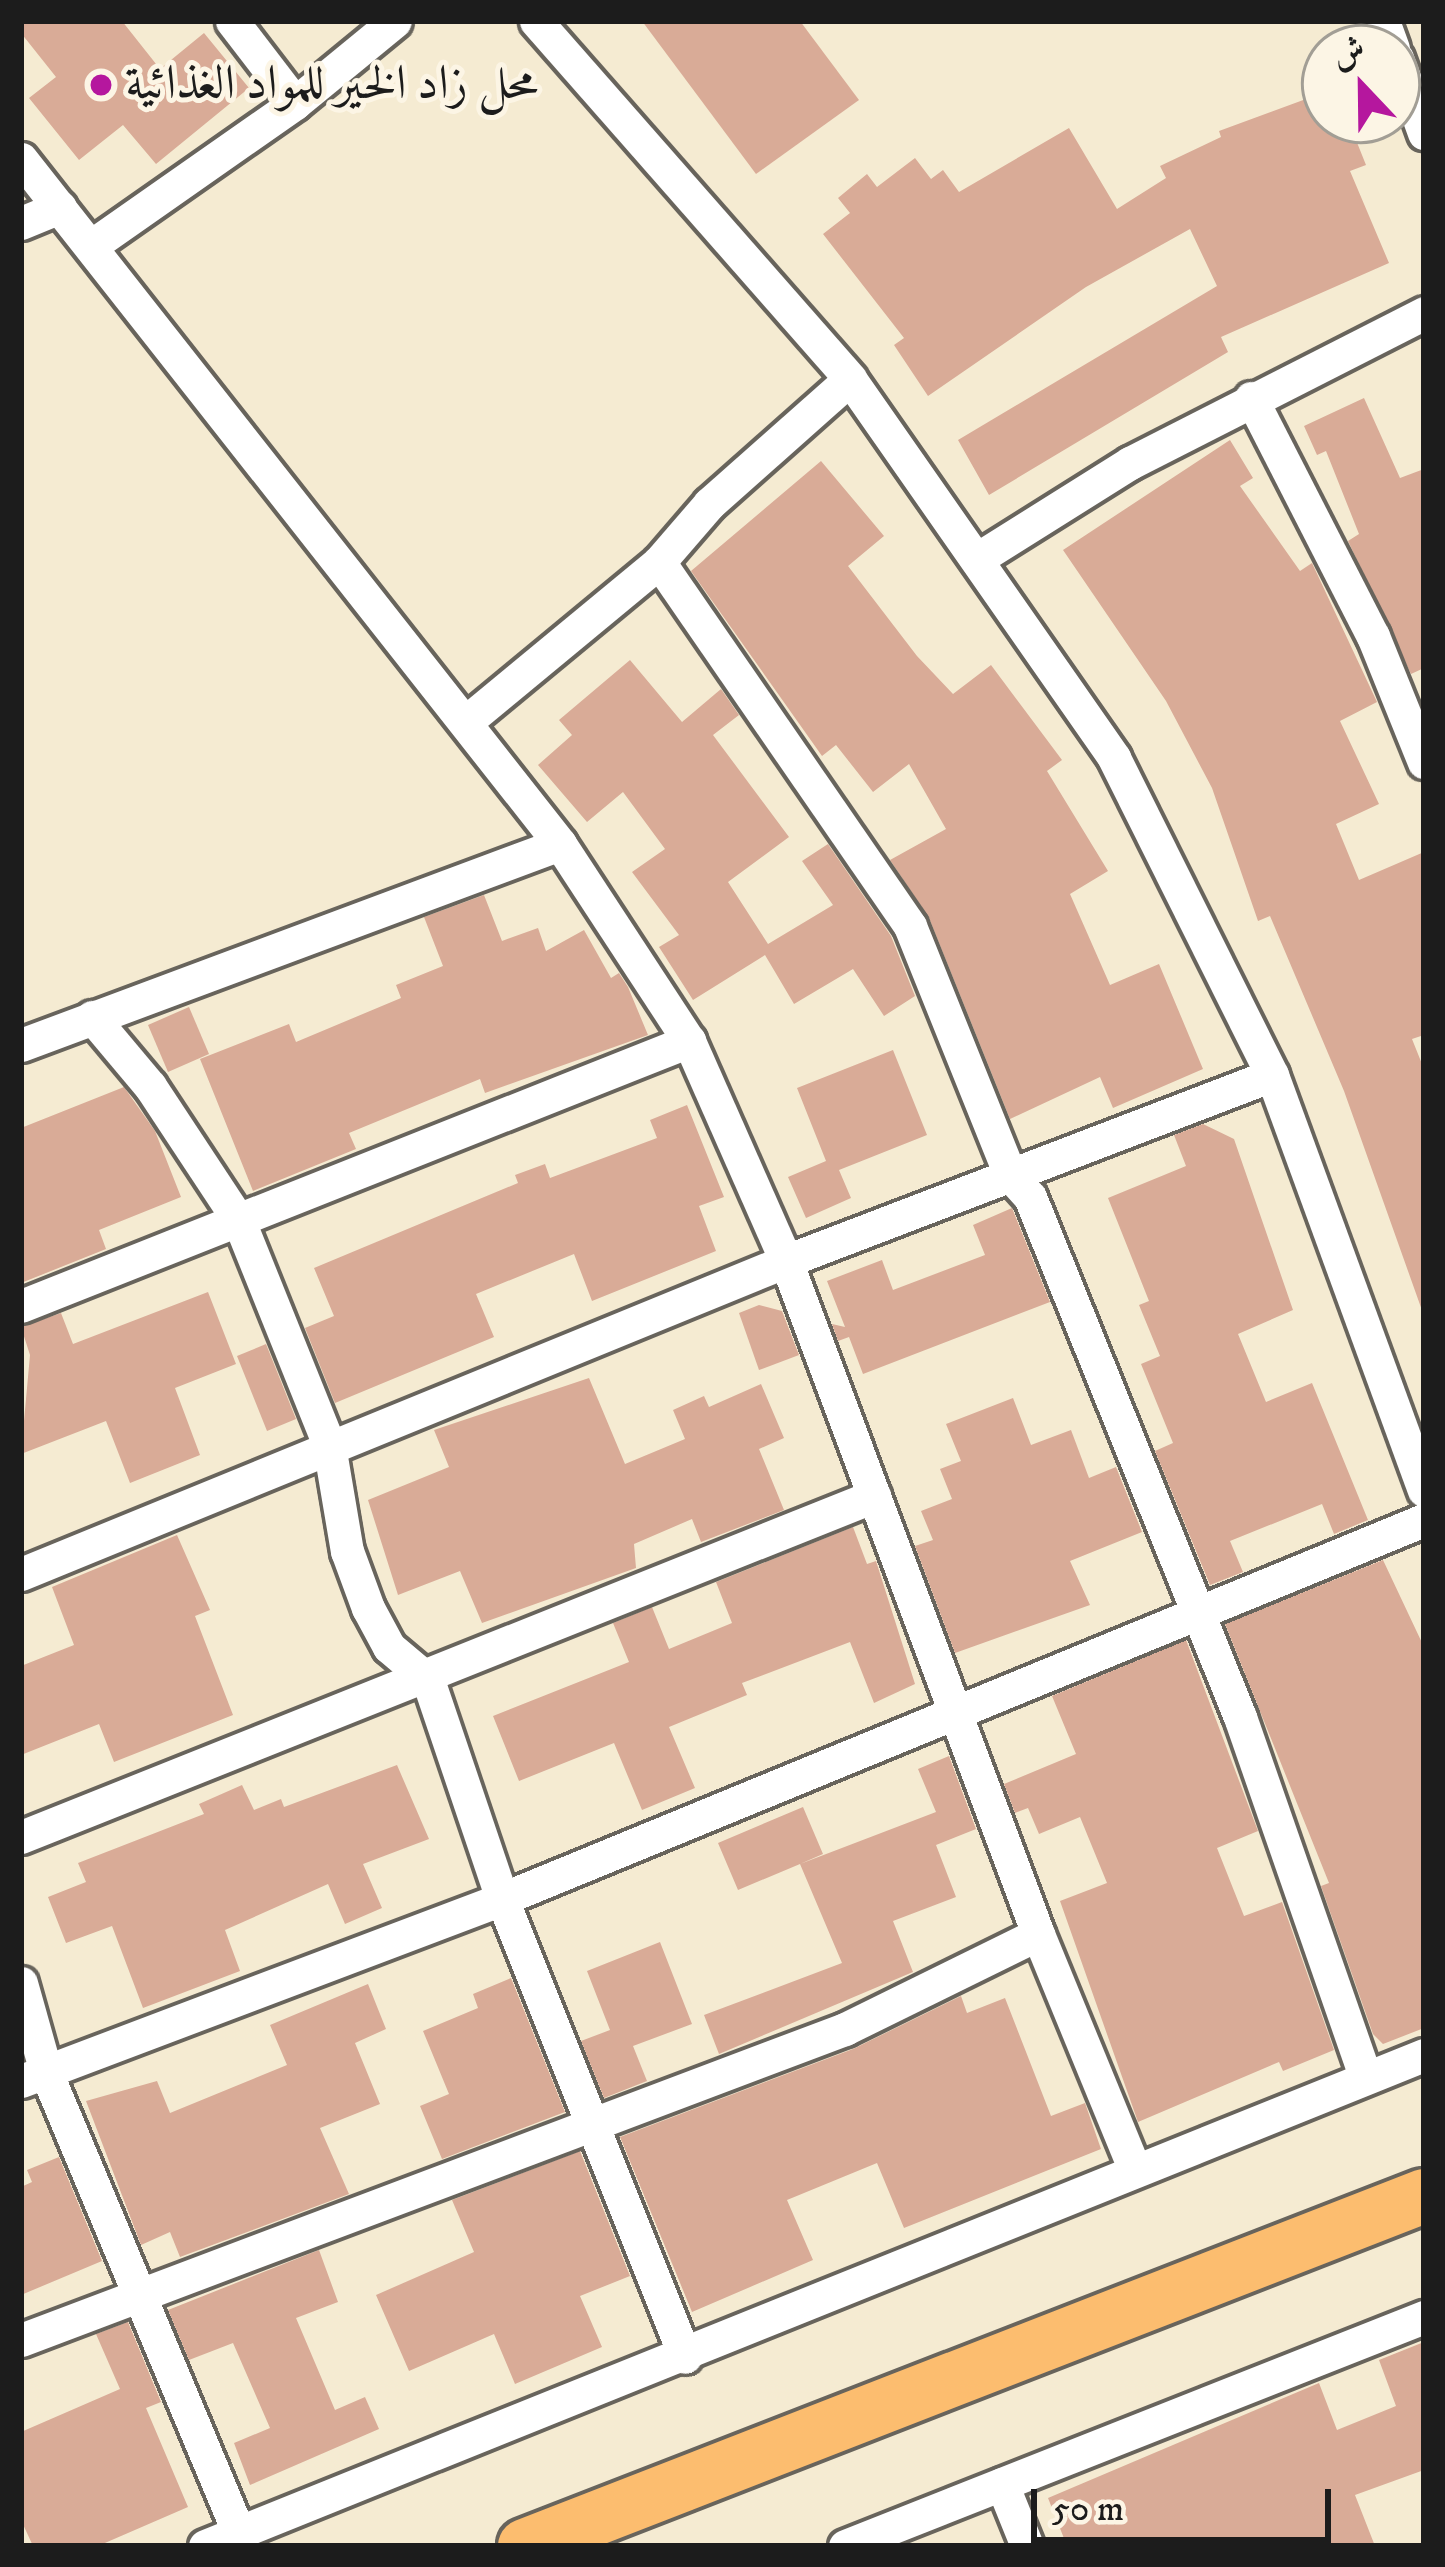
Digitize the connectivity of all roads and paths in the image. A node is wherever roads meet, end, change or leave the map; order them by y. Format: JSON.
{"nodes":[{"id":1,"x":232,"y":21,"type":"edge"},
{"id":2,"x":394,"y":21,"type":"edge"},
{"id":3,"x":542,"y":24,"type":"edge"},
{"id":4,"x":295,"y":103,"type":"junction"},
{"id":5,"x":21,"y":159,"type":"edge"},
{"id":6,"x":60,"y":207,"type":"junction"},
{"id":7,"x":21,"y":223,"type":"edge"},
{"id":8,"x":91,"y":246,"type":"junction"},
{"id":9,"x":1424,"y":313,"type":"edge"},
{"id":10,"x":850,"y":379,"type":"junction"},
{"id":11,"x":1251,"y":398,"type":"junction"},
{"id":12,"x":977,"y":559,"type":"junction"},
{"id":13,"x":659,"y":562,"type":"junction"},
{"id":14,"x":467,"y":721,"type":"junction"},
{"id":15,"x":1424,"y":763,"type":"edge"},
{"id":16,"x":560,"y":844,"type":"junction"},
{"id":17,"x":92,"y":1016,"type":"junction"},
{"id":18,"x":689,"y":1041,"type":"junction"},
{"id":19,"x":21,"y":1045,"type":"edge"},
{"id":20,"x":1272,"y":1075,"type":"junction"},
{"id":21,"x":1010,"y":1175,"type":"junction"},
{"id":22,"x":239,"y":1221,"type":"junction"},
{"id":23,"x":786,"y":1261,"type":"junction"},
{"id":24,"x":21,"y":1306,"type":"edge"},
{"id":25,"x":329,"y":1444,"type":"junction"},
{"id":26,"x":1424,"y":1490,"type":"edge"},
{"id":27,"x":874,"y":1496,"type":"junction"},
{"id":28,"x":1424,"y":1520,"type":"edge"},
{"id":29,"x":21,"y":1574,"type":"edge"},
{"id":30,"x":1195,"y":1608,"type":"junction"},
{"id":31,"x":428,"y":1680,"type":"junction"},
{"id":32,"x":952,"y":1708,"type":"junction"},
{"id":33,"x":21,"y":1838,"type":"edge"},
{"id":34,"x":502,"y":1899,"type":"junction"},
{"id":35,"x":1038,"y":1934,"type":"junction"},
{"id":36,"x":21,"y":1983,"type":"edge"},
{"id":37,"x":1424,"y":2055,"type":"edge"},
{"id":38,"x":33,"y":2076,"type":"edge"},
{"id":39,"x":1365,"y":2076,"type":"junction"},
{"id":40,"x":593,"y":2118,"type":"junction"},
{"id":41,"x":1134,"y":2168,"type":"junction"},
{"id":42,"x":1424,"y":2196,"type":"edge"},
{"id":43,"x":140,"y":2295,"type":"junction"},
{"id":44,"x":1424,"y":2317,"type":"edge"},
{"id":45,"x":21,"y":2340,"type":"edge"},
{"id":46,"x":686,"y":2356,"type":"junction"},
{"id":47,"x":1002,"y":2484,"type":"junction"},
{"id":48,"x":238,"y":2532,"type":"junction"},
{"id":49,"x":205,"y":2546,"type":"edge"},
{"id":50,"x":525,"y":2546,"type":"edge"},
{"id":51,"x":845,"y":2546,"type":"edge"},
{"id":52,"x":1027,"y":2546,"type":"edge"}],
"edges":[{"from":1,"to":4,"type":"street"},
{"from":2,"to":4,"type":"street"},
{"from":3,"to":10,"type":"street"},
{"from":4,"to":8,"type":"street"},
{"from":5,"to":6,"type":"street"},
{"from":6,"to":7,"type":"street"},
{"from":6,"to":8,"type":"street"},
{"from":8,"to":14,"type":"street"},
{"from":9,"to":11,"type":"street"},
{"from":10,"to":12,"type":"street"},
{"from":10,"to":13,"type":"street"},
{"from":11,"to":12,"type":"street"},
{"from":11,"to":15,"type":"street"},
{"from":12,"to":20,"type":"street"},
{"from":13,"to":14,"type":"street"},
{"from":13,"to":21,"type":"street"},
{"from":14,"to":16,"type":"street"},
{"from":16,"to":17,"type":"street"},
{"from":16,"to":18,"type":"street"},
{"from":17,"to":19,"type":"street"},
{"from":17,"to":22,"type":"street"},
{"from":18,"to":22,"type":"street"},
{"from":18,"to":23,"type":"street"},
{"from":20,"to":21,"type":"street"},
{"from":20,"to":26,"type":"street"},
{"from":21,"to":23,"type":"street"},
{"from":21,"to":30,"type":"street"},
{"from":22,"to":24,"type":"street"},
{"from":22,"to":25,"type":"street"},
{"from":23,"to":25,"type":"street"},
{"from":23,"to":27,"type":"street"},
{"from":25,"to":29,"type":"street"},
{"from":25,"to":31,"type":"street"},
{"from":27,"to":31,"type":"street"},
{"from":27,"to":32,"type":"street"},
{"from":28,"to":30,"type":"street"},
{"from":30,"to":32,"type":"street"},
{"from":30,"to":39,"type":"street"},
{"from":31,"to":33,"type":"street"},
{"from":31,"to":34,"type":"street"},
{"from":32,"to":34,"type":"street"},
{"from":32,"to":35,"type":"street"},
{"from":34,"to":38,"type":"street"},
{"from":34,"to":40,"type":"street"},
{"from":35,"to":40,"type":"street"},
{"from":35,"to":41,"type":"street"},
{"from":36,"to":38,"type":"street"},
{"from":37,"to":39,"type":"street"},
{"from":38,"to":43,"type":"street"},
{"from":39,"to":41,"type":"street"},
{"from":40,"to":43,"type":"street"},
{"from":40,"to":46,"type":"street"},
{"from":41,"to":46,"type":"street"},
{"from":42,"to":50,"type":"main road"},
{"from":43,"to":45,"type":"street"},
{"from":43,"to":48,"type":"street"},
{"from":44,"to":47,"type":"street"},
{"from":46,"to":48,"type":"street"},
{"from":47,"to":51,"type":"street"},
{"from":47,"to":52,"type":"street"},
{"from":48,"to":49,"type":"street"}]}
